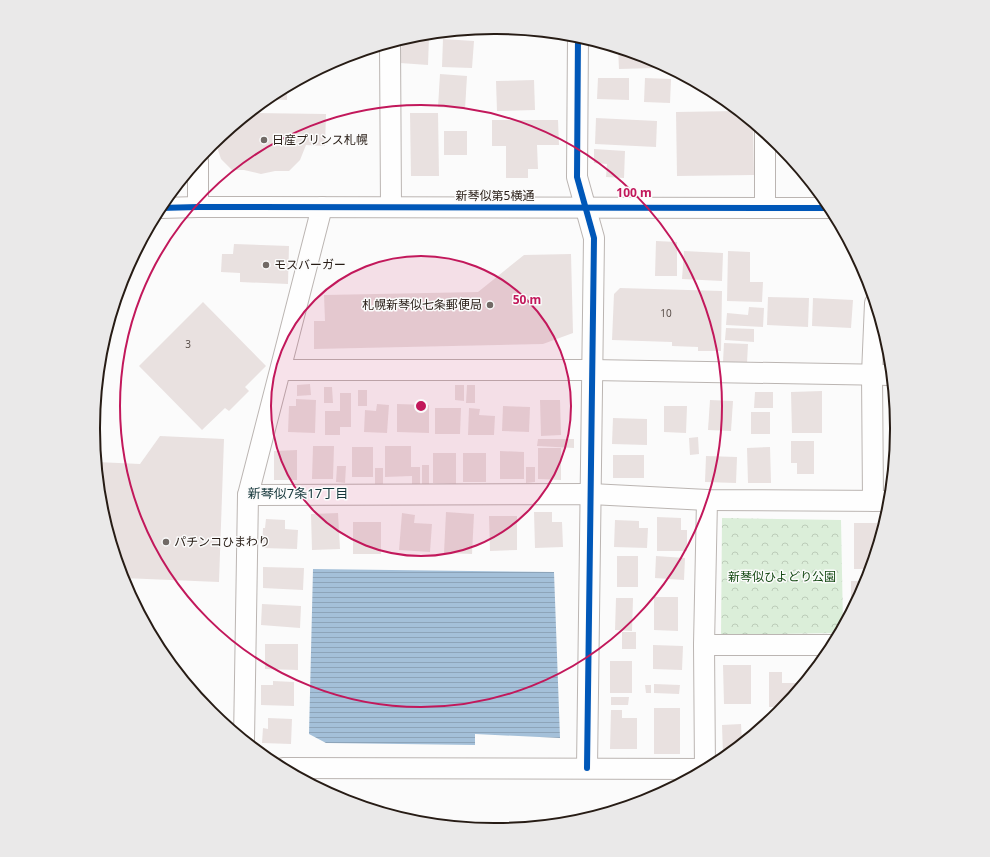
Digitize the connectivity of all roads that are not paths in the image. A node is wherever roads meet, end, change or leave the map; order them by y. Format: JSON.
{"nodes":[{"id":1,"x":578,"y":43,"type":"edge"},
{"id":2,"x":390,"y":48,"type":"edge"},
{"id":3,"x":765,"y":141,"type":"edge"},
{"id":4,"x":198,"y":168,"type":"edge"},
{"id":5,"x":198,"y":207,"type":"junction"},
{"id":6,"x":322,"y":207,"type":"junction"},
{"id":7,"x":391,"y":207,"type":"junction"},
{"id":8,"x":586,"y":207,"type":"junction"},
{"id":9,"x":765,"y":207,"type":"junction"},
{"id":10,"x":168,"y":208,"type":"edge"},
{"id":11,"x":822,"y":208,"type":"edge"},
{"id":12,"x":878,"y":335,"type":"edge"},
{"id":13,"x":281,"y":370,"type":"junction"},
{"id":14,"x":592,"y":370,"type":"junction"},
{"id":15,"x":882,"y":375,"type":"edge"},
{"id":16,"x":591,"y":494,"type":"junction"},
{"id":17,"x":248,"y":495,"type":"junction"},
{"id":18,"x":707,"y":500,"type":"junction"},
{"id":19,"x":881,"y":501,"type":"edge"},
{"id":20,"x":704,"y":645,"type":"junction"},
{"id":21,"x":825,"y":645,"type":"edge"},
{"id":22,"x":244,"y":732,"type":"edge"},
{"id":23,"x":705,"y":762,"type":"edge"},
{"id":24,"x":295,"y":768,"type":"edge"},
{"id":25,"x":587,"y":768,"type":"junction"},
{"id":26,"x":694,"y":769,"type":"edge"}],
"edges":[{"from":1,"to":8,"type":"street"},
{"from":2,"to":7,"type":"street"},
{"from":3,"to":9,"type":"street"},
{"from":4,"to":5,"type":"street"},
{"from":5,"to":6,"type":"street","name":"新琴似第5横通"},
{"from":5,"to":10,"type":"street","name":"新琴似第5横通"},
{"from":6,"to":7,"type":"street","name":"新琴似第5横通"},
{"from":6,"to":13,"type":"street"},
{"from":7,"to":8,"type":"street","name":"新琴似第5横通"},
{"from":8,"to":9,"type":"street","name":"新琴似第5横通"},
{"from":8,"to":14,"type":"street"},
{"from":9,"to":11,"type":"street","name":"新琴似第5横通"},
{"from":12,"to":15,"type":"street"},
{"from":13,"to":14,"type":"street"},
{"from":13,"to":17,"type":"street"},
{"from":14,"to":15,"type":"street"},
{"from":14,"to":16,"type":"street"},
{"from":15,"to":19,"type":"street"},
{"from":16,"to":17,"type":"street"},
{"from":16,"to":18,"type":"street"},
{"from":16,"to":25,"type":"street"},
{"from":17,"to":22,"type":"street"},
{"from":18,"to":19,"type":"street"},
{"from":18,"to":20,"type":"street"},
{"from":20,"to":21,"type":"street"},
{"from":20,"to":23,"type":"street"},
{"from":24,"to":25,"type":"street"},
{"from":25,"to":26,"type":"street"}]}
